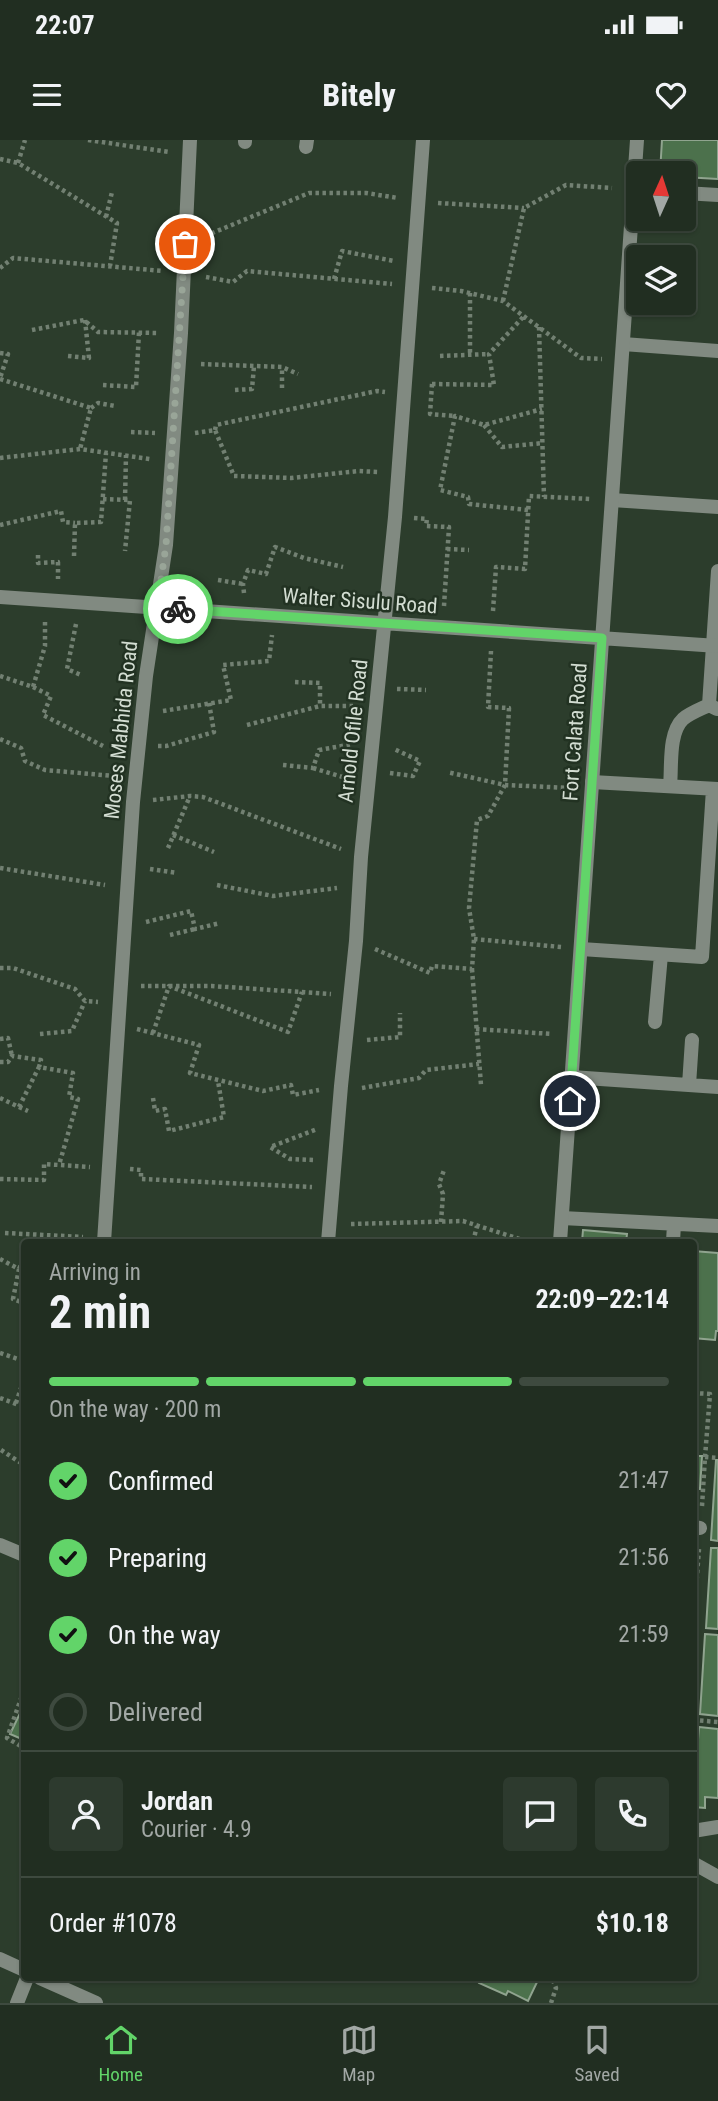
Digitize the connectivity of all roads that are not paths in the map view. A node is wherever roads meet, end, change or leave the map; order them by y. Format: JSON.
{"nodes":[{"id":1,"x":423,"y":140,"type":"edge"},
{"id":2,"x":637,"y":140,"type":"edge"},
{"id":3,"x":190,"y":147,"type":"edge"},
{"id":4,"x":637,"y":161,"type":"edge"},
{"id":5,"x":696,"y":194,"type":"edge"},
{"id":6,"x":718,"y":195,"type":"edge"},
{"id":7,"x":633,"y":231,"type":"edge"},
{"id":8,"x":623,"y":344,"type":"junction"},
{"id":9,"x":718,"y":351,"type":"edge"},
{"id":10,"x":612,"y":500,"type":"junction"},
{"id":11,"x":718,"y":507,"type":"edge"},
{"id":12,"x":718,"y":571,"type":"edge"},
{"id":13,"x":0,"y":597,"type":"edge"},
{"id":14,"x":157,"y":608,"type":"junction"},
{"id":15,"x":385,"y":623,"type":"junction"},
{"id":16,"x":602,"y":638,"type":"junction"},
{"id":17,"x":716,"y":646,"type":"edge"},
{"id":18,"x":714,"y":707,"type":"edge"},
{"id":19,"x":592,"y":782,"type":"junction"},
{"id":20,"x":670,"y":786,"type":"junction"},
{"id":21,"x":716,"y":789,"type":"edge"},
{"id":22,"x":581,"y":949,"type":"junction"},
{"id":23,"x":661,"y":955,"type":"junction"},
{"id":24,"x":655,"y":1022,"type":"dead end"},
{"id":25,"x":692,"y":1040,"type":"dead end"},
{"id":26,"x":571,"y":1077,"type":"junction"},
{"id":27,"x":688,"y":1085,"type":"junction"},
{"id":28,"x":718,"y":1087,"type":"edge"},
{"id":29,"x":562,"y":1218,"type":"junction"},
{"id":30,"x":674,"y":1223,"type":"junction"},
{"id":31,"x":718,"y":1226,"type":"edge"},
{"id":32,"x":105,"y":1239,"type":"edge"},
{"id":33,"x":328,"y":1239,"type":"edge"},
{"id":34,"x":560,"y":1239,"type":"edge"},
{"id":35,"x":673,"y":1239,"type":"edge"},
{"id":36,"x":0,"y":1545,"type":"edge"},
{"id":37,"x":21,"y":1554,"type":"edge"},
{"id":38,"x":718,"y":1827,"type":"edge"},
{"id":39,"x":697,"y":1830,"type":"edge"},
{"id":40,"x":697,"y":1865,"type":"edge"},
{"id":41,"x":718,"y":1877,"type":"edge"},
{"id":42,"x":0,"y":1959,"type":"edge"},
{"id":43,"x":21,"y":1969,"type":"edge"},
{"id":44,"x":26,"y":1981,"type":"edge"},
{"id":45,"x":47,"y":1981,"type":"edge"},
{"id":46,"x":17,"y":2003,"type":"edge"},
{"id":47,"x":96,"y":2003,"type":"edge"}],
"edges":[{"from":1,"to":15,"type":"street","name":"Arnold Ofile Road"},
{"from":2,"to":4,"type":"street","name":"Fort Calata Road"},
{"from":3,"to":14,"type":"street","name":"Moses Mabhida Road"},
{"from":5,"to":6,"type":"street"},
{"from":7,"to":8,"type":"street","name":"Fort Calata Road"},
{"from":8,"to":9,"type":"street"},
{"from":8,"to":10,"type":"street","name":"Fort Calata Road"},
{"from":10,"to":11,"type":"street"},
{"from":10,"to":16,"type":"street","name":"Fort Calata Road"},
{"from":12,"to":17,"type":"street"},
{"from":13,"to":14,"type":"street","name":"Walter Sisulu Road"},
{"from":14,"to":15,"type":"street","name":"Walter Sisulu Road"},
{"from":14,"to":32,"type":"street","name":"Moses Mabhida Road"},
{"from":15,"to":16,"type":"street","name":"Walter Sisulu Road"},
{"from":15,"to":33,"type":"street","name":"Arnold Ofile Road"},
{"from":16,"to":17,"type":"street","name":"Walter Sisulu Road"},
{"from":16,"to":19,"type":"street","name":"Fort Calata Road"},
{"from":17,"to":18,"type":"street"},
{"from":18,"to":20,"type":"street"},
{"from":19,"to":20,"type":"street"},
{"from":19,"to":22,"type":"street","name":"Fort Calata Road"},
{"from":20,"to":21,"type":"street"},
{"from":21,"to":23,"type":"street"},
{"from":22,"to":23,"type":"street"},
{"from":22,"to":26,"type":"street","name":"Fort Calata Road"},
{"from":23,"to":24,"type":"street"},
{"from":25,"to":27,"type":"street"},
{"from":26,"to":27,"type":"street"},
{"from":26,"to":29,"type":"street","name":"Fort Calata Road"},
{"from":27,"to":28,"type":"street"},
{"from":29,"to":30,"type":"street"},
{"from":29,"to":34,"type":"street","name":"Fort Calata Road"},
{"from":30,"to":31,"type":"street"},
{"from":30,"to":35,"type":"street"},
{"from":36,"to":37,"type":"street"},
{"from":38,"to":39,"type":"street"},
{"from":40,"to":41,"type":"street"},
{"from":42,"to":43,"type":"street"},
{"from":44,"to":46,"type":"street"},
{"from":45,"to":47,"type":"street"}]}
